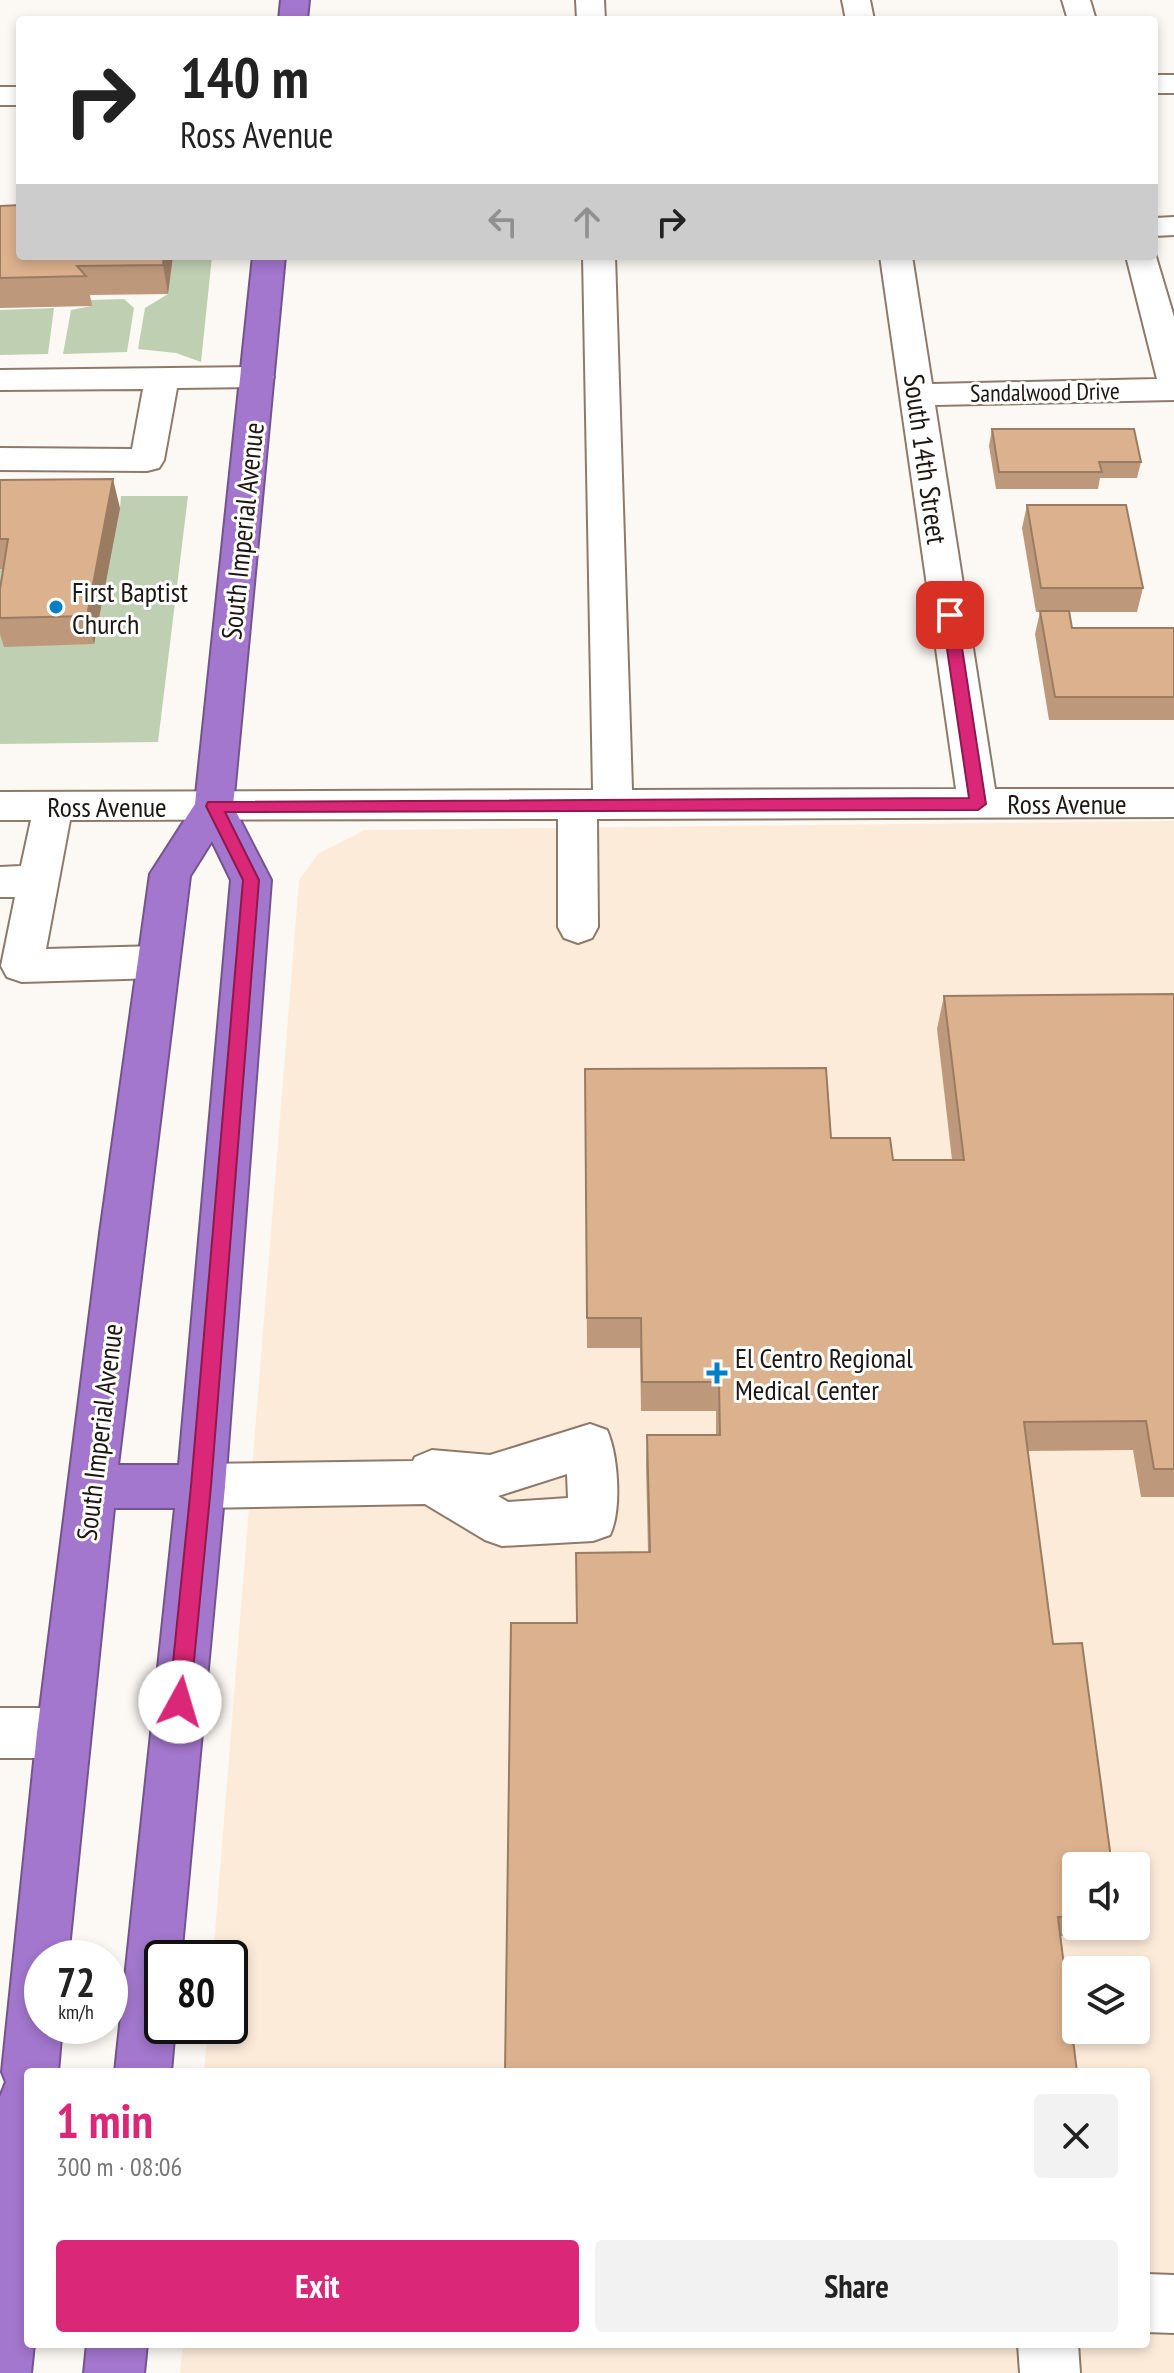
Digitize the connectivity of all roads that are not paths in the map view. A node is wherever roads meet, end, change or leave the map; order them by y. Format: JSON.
{"nodes":[{"id":1,"x":269,"y":260,"type":"edge"},
{"id":2,"x":599,"y":260,"type":"edge"},
{"id":3,"x":897,"y":260,"type":"edge"},
{"id":4,"x":1143,"y":260,"type":"edge"},
{"id":5,"x":257,"y":377,"type":"junction"},
{"id":6,"x":162,"y":378,"type":"junction"},
{"id":7,"x":0,"y":380,"type":"edge"},
{"id":8,"x":1174,"y":380,"type":"edge"},
{"id":9,"x":1174,"y":389,"type":"edge"},
{"id":10,"x":917,"y":395,"type":"junction"},
{"id":11,"x":0,"y":459,"type":"edge"},
{"id":12,"x":1174,"y":803,"type":"edge"},
{"id":13,"x":978,"y":804,"type":"junction"},
{"id":14,"x":595,"y":805,"type":"junction"},
{"id":15,"x":0,"y":806,"type":"edge"},
{"id":16,"x":53,"y":806,"type":"junction"},
{"id":17,"x":214,"y":806,"type":"junction"},
{"id":18,"x":40,"y":881,"type":"junction"},
{"id":19,"x":0,"y":882,"type":"edge"},
{"id":20,"x":578,"y":927,"type":"dead end"},
{"id":21,"x":158,"y":962,"type":"junction"},
{"id":22,"x":11,"y":966,"type":"edge"},
{"id":23,"x":432,"y":1472,"type":"dead end"},
{"id":24,"x":201,"y":1486,"type":"junction"},
{"id":25,"x":93,"y":1487,"type":"junction"},
{"id":26,"x":0,"y":1733,"type":"edge"},
{"id":27,"x":63,"y":1733,"type":"junction"},
{"id":28,"x":30,"y":2068,"type":"edge"},
{"id":29,"x":143,"y":2068,"type":"edge"},
{"id":30,"x":24,"y":2117,"type":"edge"},
{"id":31,"x":10,"y":2186,"type":"edge"},
{"id":32,"x":1150,"y":2303,"type":"edge"},
{"id":33,"x":1174,"y":2304,"type":"edge"},
{"id":34,"x":117,"y":2348,"type":"edge"},
{"id":35,"x":1048,"y":2348,"type":"edge"},
{"id":36,"x":1,"y":2373,"type":"edge"},
{"id":37,"x":114,"y":2373,"type":"edge"},
{"id":38,"x":1050,"y":2373,"type":"edge"}],
"edges":[{"from":1,"to":5,"type":"highway","name":"South Imperial Avenue"},
{"from":2,"to":14,"type":"street"},
{"from":3,"to":10,"type":"street","name":"South 14th Street"},
{"from":4,"to":8,"type":"street"},
{"from":5,"to":6,"type":"street"},
{"from":5,"to":17,"type":"highway","name":"South Imperial Avenue"},
{"from":6,"to":7,"type":"street"},
{"from":6,"to":11,"type":"street"},
{"from":9,"to":10,"type":"street","name":"Sandalwood Drive"},
{"from":10,"to":13,"type":"street","name":"South 14th Street"},
{"from":12,"to":13,"type":"street","name":"Ross Avenue"},
{"from":13,"to":14,"type":"street","name":"Ross Avenue"},
{"from":14,"to":17,"type":"street","name":"Ross Avenue"},
{"from":14,"to":20,"type":"street"},
{"from":15,"to":16,"type":"street","name":"Ross Avenue"},
{"from":16,"to":17,"type":"street","name":"Ross Avenue"},
{"from":16,"to":18,"type":"street"},
{"from":17,"to":21,"type":"highway","name":"South Imperial Avenue"},
{"from":17,"to":24,"type":"highway"},
{"from":18,"to":19,"type":"street"},
{"from":18,"to":22,"type":"street"},
{"from":21,"to":22,"type":"street"},
{"from":21,"to":25,"type":"highway","name":"South Imperial Avenue"},
{"from":23,"to":24,"type":"street"},
{"from":24,"to":25,"type":"highway"},
{"from":24,"to":29,"type":"highway"},
{"from":25,"to":27,"type":"highway","name":"South Imperial Avenue"},
{"from":26,"to":27,"type":"street"},
{"from":27,"to":28,"type":"highway","name":"South Imperial Avenue"},
{"from":30,"to":31,"type":"highway"},
{"from":31,"to":36,"type":"highway"},
{"from":32,"to":33,"type":"street"},
{"from":34,"to":37,"type":"highway"},
{"from":35,"to":38,"type":"street"}]}
